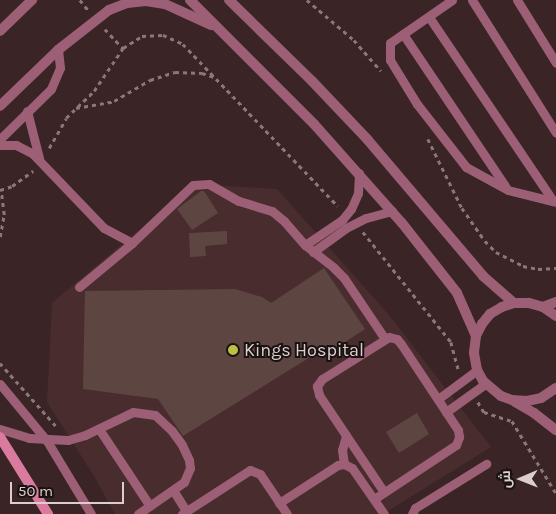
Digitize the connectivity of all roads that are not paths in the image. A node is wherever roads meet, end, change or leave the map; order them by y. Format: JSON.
{"nodes":[{"id":1,"x":32,"y":0,"type":"edge"},
{"id":2,"x":190,"y":0,"type":"edge"},
{"id":3,"x":229,"y":0,"type":"edge"},
{"id":4,"x":452,"y":0,"type":"edge"},
{"id":5,"x":472,"y":0,"type":"edge"},
{"id":6,"x":517,"y":0,"type":"edge"},
{"id":7,"x":429,"y":18,"type":"junction"},
{"id":8,"x":221,"y":29,"type":"junction"},
{"id":9,"x":0,"y":31,"type":"edge"},
{"id":10,"x":403,"y":34,"type":"junction"},
{"id":11,"x":58,"y":50,"type":"junction"},
{"id":12,"x":556,"y":63,"type":"edge"},
{"id":13,"x":0,"y":106,"type":"edge"},
{"id":14,"x":27,"y":111,"type":"junction"},
{"id":15,"x":556,"y":133,"type":"edge"},
{"id":16,"x":0,"y":139,"type":"edge"},
{"id":17,"x":0,"y":145,"type":"edge"},
{"id":18,"x":40,"y":160,"type":"junction"},
{"id":19,"x":359,"y":173,"type":"junction"},
{"id":20,"x":508,"y":190,"type":"junction"},
{"id":21,"x":555,"y":202,"type":"edge"},
{"id":22,"x":392,"y":211,"type":"junction"},
{"id":23,"x":132,"y":243,"type":"junction"},
{"id":24,"x":305,"y":245,"type":"junction"},
{"id":25,"x":313,"y":252,"type":"junction"},
{"id":26,"x":79,"y":287,"type":"dead end"},
{"id":27,"x":556,"y":302,"type":"edge"},
{"id":28,"x":514,"y":303,"type":"junction"},
{"id":29,"x":543,"y":307,"type":"junction"},
{"id":30,"x":556,"y":316,"type":"edge"},
{"id":31,"x":476,"y":336,"type":"junction"},
{"id":32,"x":385,"y":339,"type":"junction"},
{"id":33,"x":477,"y":370,"type":"junction"},
{"id":34,"x":0,"y":384,"type":"edge"},
{"id":35,"x":485,"y":384,"type":"junction"},
{"id":36,"x":556,"y":388,"type":"edge"},
{"id":37,"x":438,"y":399,"type":"junction"},
{"id":38,"x":512,"y":400,"type":"junction"},
{"id":39,"x":446,"y":412,"type":"junction"},
{"id":40,"x":99,"y":429,"type":"junction"},
{"id":41,"x":0,"y":430,"type":"edge"},
{"id":42,"x":556,"y":430,"type":"edge"},
{"id":43,"x":346,"y":436,"type":"junction"},
{"id":44,"x":0,"y":438,"type":"edge"},
{"id":45,"x":47,"y":441,"type":"junction"},
{"id":46,"x":344,"y":464,"type":"junction"},
{"id":47,"x":486,"y":464,"type":"dead end"},
{"id":48,"x":173,"y":490,"type":"junction"},
{"id":49,"x":384,"y":492,"type":"junction"},
{"id":50,"x":374,"y":499,"type":"junction"},
{"id":51,"x":279,"y":503,"type":"junction"},
{"id":52,"x":150,"y":506,"type":"junction"},
{"id":53,"x":184,"y":513,"type":"edge"},
{"id":54,"x":48,"y":514,"type":"edge"},
{"id":55,"x":91,"y":514,"type":"edge"},
{"id":56,"x":138,"y":514,"type":"edge"},
{"id":57,"x":287,"y":514,"type":"edge"},
{"id":58,"x":384,"y":514,"type":"edge"},
{"id":59,"x":412,"y":514,"type":"edge"}],
"edges":[{"from":1,"to":9,"type":"street"},
{"from":2,"to":8,"type":"street"},
{"from":3,"to":28,"type":"street"},
{"from":4,"to":7,"type":"lane"},
{"from":5,"to":15,"type":"lane"},
{"from":6,"to":12,"type":"lane"},
{"from":7,"to":10,"type":"lane"},
{"from":7,"to":21,"type":"lane"},
{"from":8,"to":11,"type":"street"},
{"from":8,"to":19,"type":"street"},
{"from":10,"to":20,"type":"lane"},
{"from":10,"to":20,"type":"lane"},
{"from":11,"to":13,"type":"street"},
{"from":11,"to":14,"type":"lane"},
{"from":14,"to":16,"type":"lane"},
{"from":14,"to":18,"type":"lane"},
{"from":17,"to":18,"type":"lane"},
{"from":18,"to":23,"type":"lane"},
{"from":19,"to":22,"type":"street"},
{"from":19,"to":24,"type":"lane"},
{"from":20,"to":21,"type":"lane"},
{"from":22,"to":25,"type":"lane"},
{"from":22,"to":31,"type":"street"},
{"from":23,"to":24,"type":"lane"},
{"from":23,"to":26,"type":"lane"},
{"from":24,"to":25,"type":"lane"},
{"from":25,"to":32,"type":"lane"},
{"from":27,"to":29,"type":"street"},
{"from":28,"to":29,"type":"street"},
{"from":28,"to":31,"type":"street"},
{"from":29,"to":30,"type":"street"},
{"from":31,"to":33,"type":"street"},
{"from":32,"to":37,"type":"lane"},
{"from":32,"to":43,"type":"lane"},
{"from":33,"to":35,"type":"street"},
{"from":33,"to":37,"type":"lane"},
{"from":34,"to":45,"type":"lane"},
{"from":35,"to":38,"type":"street"},
{"from":35,"to":39,"type":"lane"},
{"from":36,"to":38,"type":"street"},
{"from":37,"to":39,"type":"lane"},
{"from":38,"to":42,"type":"street"},
{"from":39,"to":49,"type":"lane"},
{"from":40,"to":45,"type":"lane"},
{"from":40,"to":48,"type":"lane"},
{"from":40,"to":52,"type":"lane"},
{"from":41,"to":45,"type":"lane"},
{"from":43,"to":46,"type":"lane"},
{"from":43,"to":49,"type":"lane"},
{"from":44,"to":54,"type":"main road"},
{"from":45,"to":55,"type":"lane"},
{"from":46,"to":50,"type":"lane"},
{"from":46,"to":51,"type":"lane"},
{"from":47,"to":59,"type":"lane"},
{"from":48,"to":52,"type":"lane"},
{"from":48,"to":53,"type":"lane"},
{"from":49,"to":50,"type":"lane"},
{"from":50,"to":58,"type":"lane"},
{"from":51,"to":53,"type":"lane"},
{"from":51,"to":57,"type":"lane"},
{"from":52,"to":56,"type":"lane"}]}
